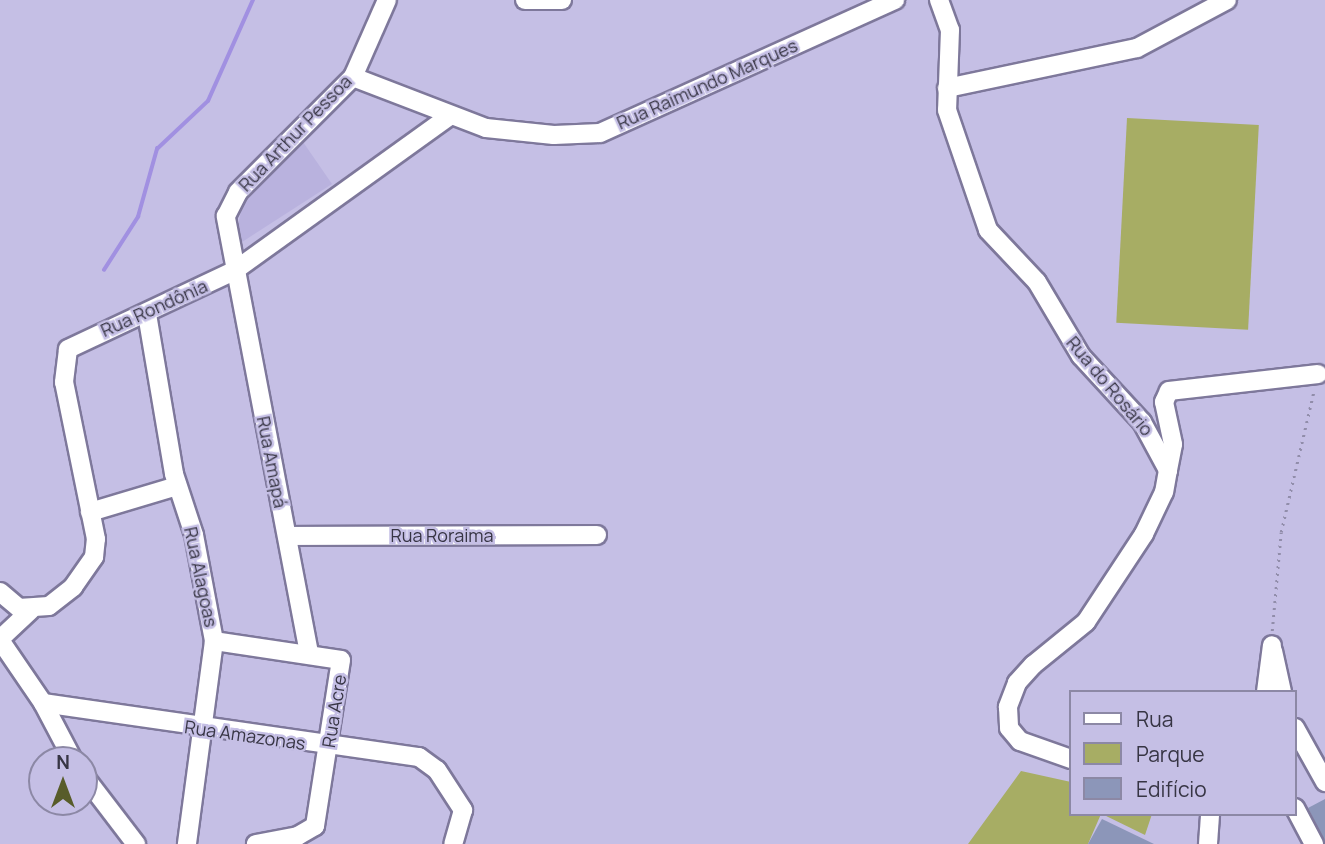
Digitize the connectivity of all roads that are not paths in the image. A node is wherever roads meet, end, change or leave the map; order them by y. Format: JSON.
{"nodes":[{"id":1,"x":387,"y":0,"type":"edge"},
{"id":2,"x":525,"y":0,"type":"edge"},
{"id":3,"x":562,"y":0,"type":"edge"},
{"id":4,"x":895,"y":0,"type":"edge"},
{"id":5,"x":939,"y":0,"type":"edge"},
{"id":6,"x":1227,"y":0,"type":"edge"},
{"id":7,"x":352,"y":77,"type":"junction"},
{"id":8,"x":947,"y":88,"type":"junction"},
{"id":9,"x":450,"y":116,"type":"junction"},
{"id":10,"x":234,"y":271,"type":"junction"},
{"id":11,"x":147,"y":314,"type":"junction"},
{"id":12,"x":1318,"y":374,"type":"road end"},
{"id":13,"x":1168,"y":470,"type":"junction"},
{"id":14,"x":177,"y":486,"type":"junction"},
{"id":15,"x":90,"y":512,"type":"junction"},
{"id":16,"x":597,"y":535,"type":"dead end"},
{"id":17,"x":287,"y":536,"type":"junction"},
{"id":18,"x":0,"y":592,"type":"edge"},
{"id":19,"x":31,"y":610,"type":"junction"},
{"id":20,"x":0,"y":639,"type":"edge"},
{"id":21,"x":214,"y":641,"type":"junction"},
{"id":22,"x":309,"y":653,"type":"junction"},
{"id":23,"x":1266,"y":690,"type":"edge"},
{"id":24,"x":1282,"y":690,"type":"edge"},
{"id":25,"x":43,"y":704,"type":"junction"},
{"id":26,"x":203,"y":729,"type":"junction"},
{"id":27,"x":1297,"y":733,"type":"edge"},
{"id":28,"x":66,"y":746,"type":"edge"},
{"id":29,"x":329,"y":746,"type":"junction"},
{"id":30,"x":1070,"y":759,"type":"edge"},
{"id":31,"x":1325,"y":782,"type":"edge"},
{"id":32,"x":98,"y":794,"type":"edge"},
{"id":33,"x":1297,"y":812,"type":"edge"},
{"id":34,"x":1210,"y":816,"type":"edge"},
{"id":35,"x":136,"y":844,"type":"edge"},
{"id":36,"x":187,"y":844,"type":"edge"},
{"id":37,"x":256,"y":844,"type":"edge"},
{"id":38,"x":453,"y":844,"type":"edge"},
{"id":39,"x":1208,"y":844,"type":"edge"},
{"id":40,"x":1314,"y":844,"type":"edge"}],
"edges":[{"from":1,"to":7,"type":"street","name":"Rua Arthur Pessoa"},
{"from":2,"to":3,"type":"street"},
{"from":4,"to":9,"type":"street","name":"Rua Raimundo Marques"},
{"from":5,"to":8,"type":"street","name":"Rua do Rosário"},
{"from":6,"to":8,"type":"street"},
{"from":7,"to":9,"type":"street","name":"Rua Raimundo Marques"},
{"from":7,"to":10,"type":"street","name":"Rua Arthur Pessoa"},
{"from":8,"to":13,"type":"street","name":"Rua do Rosário"},
{"from":9,"to":10,"type":"street","name":"Rua Rondônia"},
{"from":10,"to":11,"type":"street","name":"Rua Rondônia"},
{"from":10,"to":17,"type":"street","name":"Rua Amapá"},
{"from":11,"to":14,"type":"street","name":"Rua Alagoas"},
{"from":11,"to":15,"type":"street","name":"Rua Rondônia"},
{"from":12,"to":13,"type":"street","name":"Rua do Rosário"},
{"from":13,"to":30,"type":"street","name":"Rua do Rosário"},
{"from":14,"to":15,"type":"street"},
{"from":14,"to":21,"type":"street","name":"Rua Alagoas"},
{"from":15,"to":19,"type":"street"},
{"from":16,"to":17,"type":"street","name":"Rua Roraima"},
{"from":17,"to":22,"type":"street","name":"Rua Amapá"},
{"from":18,"to":19,"type":"street"},
{"from":19,"to":20,"type":"street"},
{"from":20,"to":25,"type":"street"},
{"from":21,"to":22,"type":"street","name":"Rua Acre"},
{"from":21,"to":26,"type":"street","name":"Rua Alagoas"},
{"from":22,"to":29,"type":"street","name":"Rua Acre"},
{"from":23,"to":24,"type":"street"},
{"from":25,"to":26,"type":"street","name":"Rua Amazonas"},
{"from":25,"to":28,"type":"street"},
{"from":26,"to":29,"type":"street","name":"Rua Amazonas"},
{"from":26,"to":36,"type":"street","name":"Rua Alagoas"},
{"from":27,"to":31,"type":"street"},
{"from":29,"to":37,"type":"street","name":"Rua Acre"},
{"from":29,"to":38,"type":"street","name":"Rua Amazonas"},
{"from":32,"to":35,"type":"street"},
{"from":33,"to":40,"type":"street"},
{"from":34,"to":39,"type":"street"}]}
